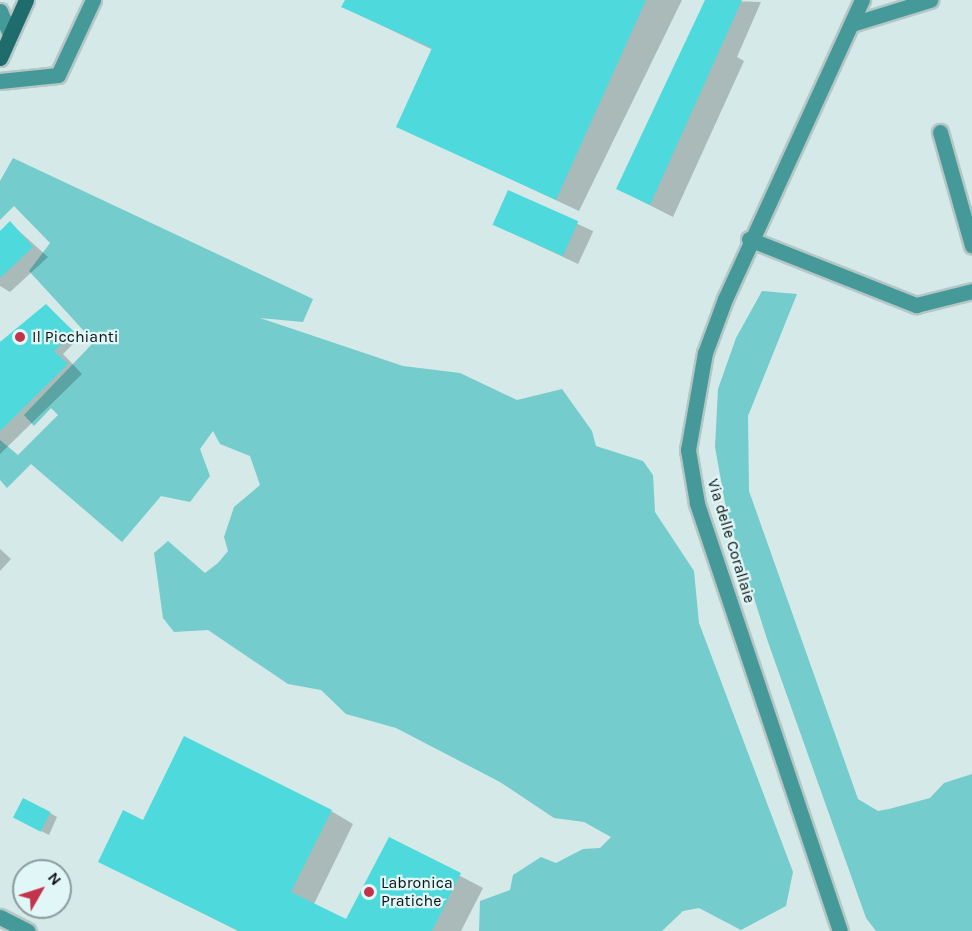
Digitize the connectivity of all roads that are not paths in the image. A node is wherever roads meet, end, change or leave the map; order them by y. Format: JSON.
{"nodes":[{"id":1,"x":26,"y":0,"type":"edge"},
{"id":2,"x":93,"y":0,"type":"edge"},
{"id":3,"x":862,"y":0,"type":"edge"},
{"id":4,"x":930,"y":0,"type":"edge"},
{"id":5,"x":0,"y":11,"type":"edge"},
{"id":6,"x":852,"y":24,"type":"junction"},
{"id":7,"x":10,"y":35,"type":"junction"},
{"id":8,"x":0,"y":58,"type":"edge"},
{"id":9,"x":0,"y":81,"type":"edge"},
{"id":10,"x":940,"y":132,"type":"dead end"},
{"id":11,"x":749,"y":239,"type":"junction"},
{"id":12,"x":972,"y":246,"type":"edge"},
{"id":13,"x":972,"y":291,"type":"edge"},
{"id":14,"x":0,"y":917,"type":"edge"},
{"id":15,"x":28,"y":931,"type":"edge"},
{"id":16,"x":840,"y":931,"type":"edge"}],
"edges":[{"from":1,"to":7,"type":"street"},
{"from":2,"to":9,"type":"street"},
{"from":3,"to":6,"type":"street","name":"Via delle Corallaie"},
{"from":4,"to":6,"type":"street"},
{"from":5,"to":7,"type":"street"},
{"from":6,"to":11,"type":"street","name":"Via delle Corallaie"},
{"from":7,"to":8,"type":"street"},
{"from":10,"to":12,"type":"street"},
{"from":11,"to":13,"type":"street"},
{"from":11,"to":16,"type":"street","name":"Via delle Corallaie"},
{"from":14,"to":15,"type":"street"}]}
